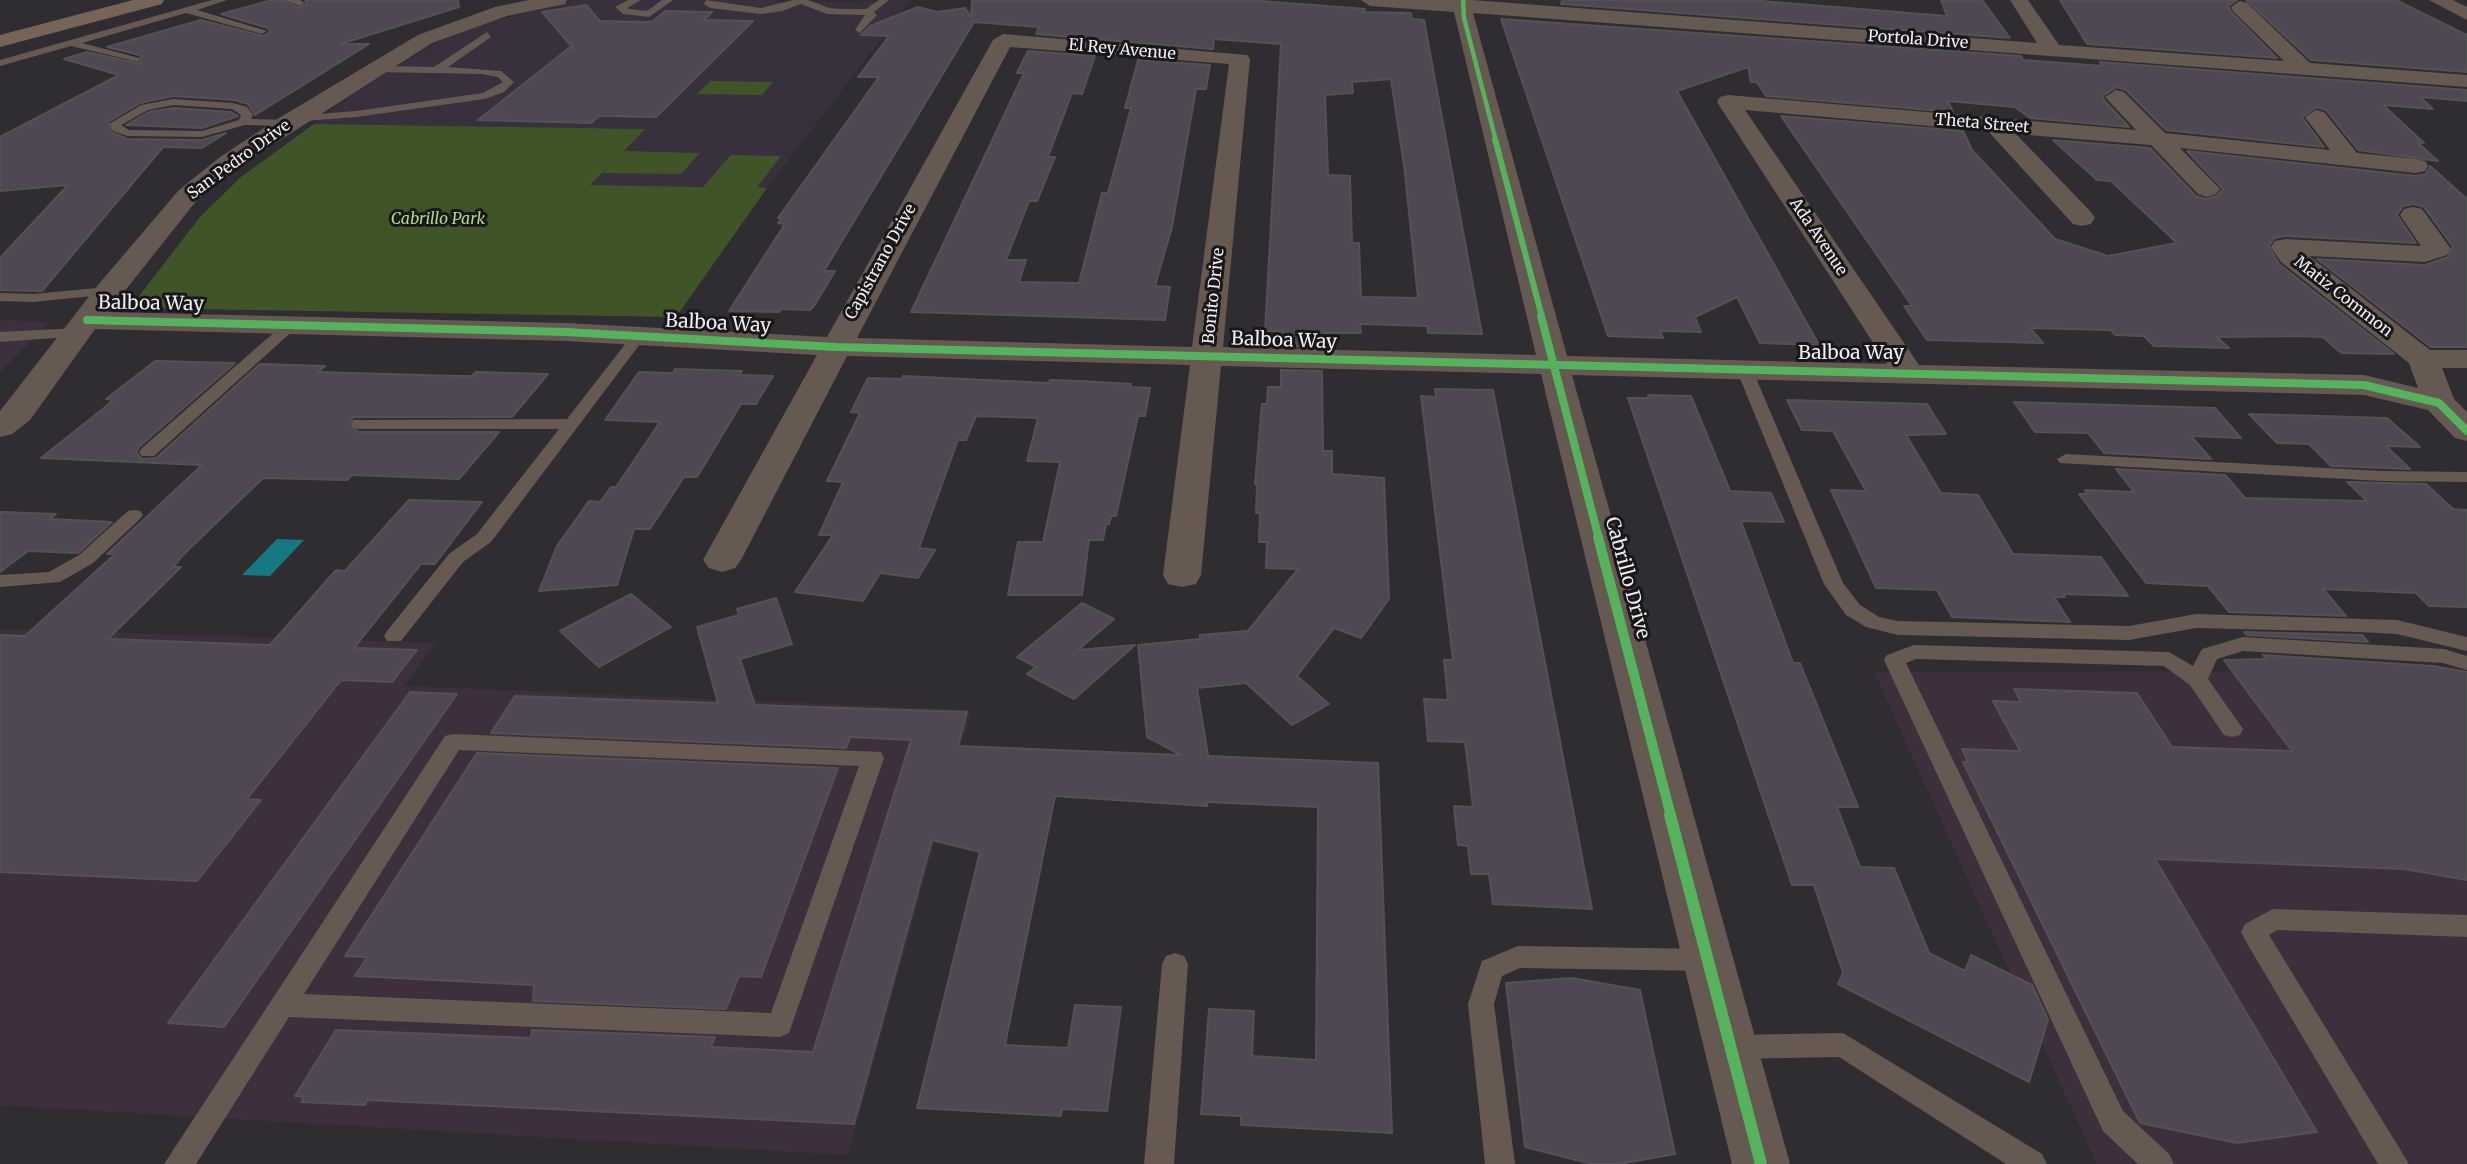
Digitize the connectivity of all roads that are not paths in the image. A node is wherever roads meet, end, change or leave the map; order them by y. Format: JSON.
{"nodes":[{"id":1,"x":155,"y":0,"type":"edge"},
{"id":2,"x":222,"y":0,"type":"edge"},
{"id":3,"x":289,"y":0,"type":"edge"},
{"id":4,"x":558,"y":0,"type":"edge"},
{"id":5,"x":636,"y":0,"type":"edge"},
{"id":6,"x":668,"y":0,"type":"edge"},
{"id":7,"x":711,"y":0,"type":"edge"},
{"id":8,"x":801,"y":0,"type":"edge"},
{"id":9,"x":884,"y":0,"type":"edge"},
{"id":10,"x":1370,"y":0,"type":"edge"},
{"id":11,"x":2019,"y":0,"type":"edge"},
{"id":12,"x":2438,"y":0,"type":"edge"},
{"id":13,"x":300,"y":3,"type":"dead end"},
{"id":14,"x":1463,"y":4,"type":"edge"},
{"id":15,"x":95,"y":7,"type":"edge"},
{"id":16,"x":2240,"y":8,"type":"dead end"},
{"id":17,"x":185,"y":10,"type":"junction"},
{"id":18,"x":867,"y":12,"type":"junction"},
{"id":19,"x":2467,"y":13,"type":"edge"},
{"id":20,"x":0,"y":23,"type":"edge"},
{"id":21,"x":860,"y":30,"type":"dead end"},
{"id":22,"x":262,"y":31,"type":"dead end"},
{"id":23,"x":487,"y":35,"type":"dead end"},
{"id":24,"x":1003,"y":40,"type":"joint"},
{"id":25,"x":0,"y":42,"type":"edge"},
{"id":26,"x":69,"y":43,"type":"junction"},
{"id":27,"x":2052,"y":50,"type":"junction"},
{"id":28,"x":1240,"y":59,"type":"joint"},
{"id":29,"x":135,"y":60,"type":"dead end"},
{"id":30,"x":0,"y":63,"type":"edge"},
{"id":31,"x":378,"y":69,"type":"junction"},
{"id":32,"x":2304,"y":69,"type":"junction"},
{"id":33,"x":437,"y":70,"type":"junction"},
{"id":34,"x":2467,"y":81,"type":"edge"},
{"id":35,"x":2116,"y":97,"type":"dead end"},
{"id":36,"x":1727,"y":103,"type":"joint"},
{"id":37,"x":2316,"y":117,"type":"dead end"},
{"id":38,"x":291,"y":121,"type":"junction"},
{"id":39,"x":244,"y":122,"type":"junction"},
{"id":40,"x":1995,"y":125,"type":"junction"},
{"id":41,"x":2157,"y":139,"type":"junction"},
{"id":42,"x":2350,"y":160,"type":"junction"},
{"id":43,"x":2416,"y":166,"type":"dead end"},
{"id":44,"x":2207,"y":189,"type":"dead end"},
{"id":45,"x":2413,"y":215,"type":"dead end"},
{"id":46,"x":2082,"y":218,"type":"dead end"},
{"id":47,"x":108,"y":291,"type":"junction"},
{"id":48,"x":0,"y":297,"type":"edge"},
{"id":49,"x":291,"y":325,"type":"junction"},
{"id":50,"x":82,"y":327,"type":"junction"},
{"id":51,"x":638,"y":337,"type":"junction"},
{"id":52,"x":3,"y":339,"type":"edge"},
{"id":53,"x":835,"y":348,"type":"junction"},
{"id":54,"x":1208,"y":356,"type":"junction"},
{"id":55,"x":2423,"y":359,"type":"junction"},
{"id":56,"x":2467,"y":359,"type":"edge"},
{"id":57,"x":1554,"y":366,"type":"junction"},
{"id":58,"x":1745,"y":371,"type":"junction"},
{"id":59,"x":1908,"y":372,"type":"junction"},
{"id":60,"x":2439,"y":402,"type":"junction"},
{"id":61,"x":359,"y":424,"type":"dead end"},
{"id":62,"x":571,"y":424,"type":"junction"},
{"id":63,"x":0,"y":427,"type":"edge"},
{"id":64,"x":2467,"y":431,"type":"edge"},
{"id":65,"x":148,"y":452,"type":"dead end"},
{"id":66,"x":2066,"y":459,"type":"dead end"},
{"id":67,"x":2467,"y":477,"type":"edge"},
{"id":68,"x":134,"y":515,"type":"dead end"},
{"id":69,"x":722,"y":560,"type":"dead end"},
{"id":70,"x":1182,"y":575,"type":"dead end"},
{"id":71,"x":0,"y":580,"type":"edge"},
{"id":72,"x":394,"y":636,"type":"dead end"},
{"id":73,"x":2467,"y":644,"type":"edge"},
{"id":74,"x":2467,"y":663,"type":"edge"},
{"id":75,"x":2197,"y":680,"type":"junction"},
{"id":76,"x":2232,"y":729,"type":"dead end"},
{"id":77,"x":2467,"y":926,"type":"edge"},
{"id":78,"x":1708,"y":960,"type":"junction"},
{"id":79,"x":1175,"y":964,"type":"dead end"},
{"id":80,"x":283,"y":1005,"type":"junction"},
{"id":81,"x":1731,"y":1047,"type":"junction"},
{"id":82,"x":179,"y":1164,"type":"edge"},
{"id":83,"x":1158,"y":1164,"type":"edge"},
{"id":84,"x":1500,"y":1164,"type":"edge"},
{"id":85,"x":1761,"y":1164,"type":"edge"},
{"id":86,"x":2032,"y":1164,"type":"edge"},
{"id":87,"x":2159,"y":1164,"type":"edge"},
{"id":88,"x":2393,"y":1164,"type":"edge"}],
"edges":[{"from":1,"to":15,"type":"highway"},
{"from":2,"to":17,"type":"lane"},
{"from":3,"to":13,"type":"lane"},
{"from":4,"to":31,"type":"street","name":"San Pedro Drive"},
{"from":5,"to":6,"type":"lane"},
{"from":7,"to":8,"type":"lane"},
{"from":8,"to":18,"type":"lane"},
{"from":9,"to":18,"type":"lane"},
{"from":10,"to":14,"type":"street","name":"Portola Drive"},
{"from":11,"to":27,"type":"street"},
{"from":12,"to":19,"type":"street"},
{"from":14,"to":27,"type":"street","name":"Portola Drive"},
{"from":14,"to":57,"type":"street","name":"Cabrillo Drive"},
{"from":15,"to":20,"type":"highway"},
{"from":15,"to":25,"type":"highway"},
{"from":16,"to":32,"type":"street"},
{"from":17,"to":22,"type":"lane"},
{"from":17,"to":26,"type":"lane"},
{"from":18,"to":21,"type":"lane"},
{"from":23,"to":33,"type":"lane"},
{"from":24,"to":28,"type":"street","name":"El Rey Avenue"},
{"from":24,"to":53,"type":"street","name":"Capistrano Drive"},
{"from":26,"to":29,"type":"lane"},
{"from":26,"to":30,"type":"lane"},
{"from":27,"to":32,"type":"street","name":"Portola Drive"},
{"from":28,"to":54,"type":"street","name":"Bonito Drive"},
{"from":31,"to":33,"type":"lane"},
{"from":31,"to":38,"type":"street","name":"San Pedro Drive"},
{"from":32,"to":34,"type":"street","name":"Portola Drive"},
{"from":33,"to":38,"type":"lane"},
{"from":35,"to":41,"type":"street"},
{"from":36,"to":40,"type":"street","name":"Theta Street"},
{"from":36,"to":59,"type":"street","name":"Ada Avenue"},
{"from":37,"to":42,"type":"street"},
{"from":38,"to":39,"type":"lane"},
{"from":38,"to":47,"type":"street","name":"San Pedro Drive"},
{"from":39,"to":39,"type":"lane"},
{"from":40,"to":41,"type":"street","name":"Theta Street"},
{"from":40,"to":46,"type":"street"},
{"from":41,"to":42,"type":"street","name":"Theta Street"},
{"from":41,"to":44,"type":"street"},
{"from":42,"to":43,"type":"street","name":"Theta Street"},
{"from":45,"to":55,"type":"street","name":"Matiz Common"},
{"from":47,"to":48,"type":"lane"},
{"from":47,"to":50,"type":"street","name":"San Pedro Drive"},
{"from":49,"to":50,"type":"street","name":"Balboa Way"},
{"from":49,"to":51,"type":"street","name":"Balboa Way"},
{"from":49,"to":65,"type":"lane"},
{"from":50,"to":52,"type":"lane"},
{"from":50,"to":63,"type":"street","name":"San Pedro Drive"},
{"from":51,"to":53,"type":"street","name":"Balboa Way"},
{"from":51,"to":62,"type":"lane"},
{"from":53,"to":54,"type":"street","name":"Balboa Way"},
{"from":53,"to":69,"type":"street","name":"Capistrano Drive"},
{"from":54,"to":57,"type":"street","name":"Balboa Way"},
{"from":54,"to":70,"type":"street","name":"Bonito Drive"},
{"from":55,"to":56,"type":"street"},
{"from":55,"to":60,"type":"street"},
{"from":57,"to":58,"type":"street","name":"Balboa Way"},
{"from":57,"to":78,"type":"street","name":"Cabrillo Drive"},
{"from":58,"to":59,"type":"street","name":"Balboa Way"},
{"from":58,"to":73,"type":"lane"},
{"from":59,"to":60,"type":"street","name":"Balboa Way"},
{"from":60,"to":64,"type":"street"},
{"from":61,"to":62,"type":"lane"},
{"from":62,"to":72,"type":"lane"},
{"from":66,"to":67,"type":"lane"},
{"from":68,"to":71,"type":"lane"},
{"from":74,"to":75,"type":"lane"},
{"from":75,"to":76,"type":"lane"},
{"from":75,"to":87,"type":"lane"},
{"from":77,"to":88,"type":"lane"},
{"from":78,"to":81,"type":"street","name":"Cabrillo Drive"},
{"from":78,"to":84,"type":"lane"},
{"from":79,"to":83,"type":"lane"},
{"from":80,"to":80,"type":"lane"},
{"from":80,"to":82,"type":"lane"},
{"from":81,"to":85,"type":"street","name":"Cabrillo Drive"},
{"from":81,"to":86,"type":"lane"}]}
